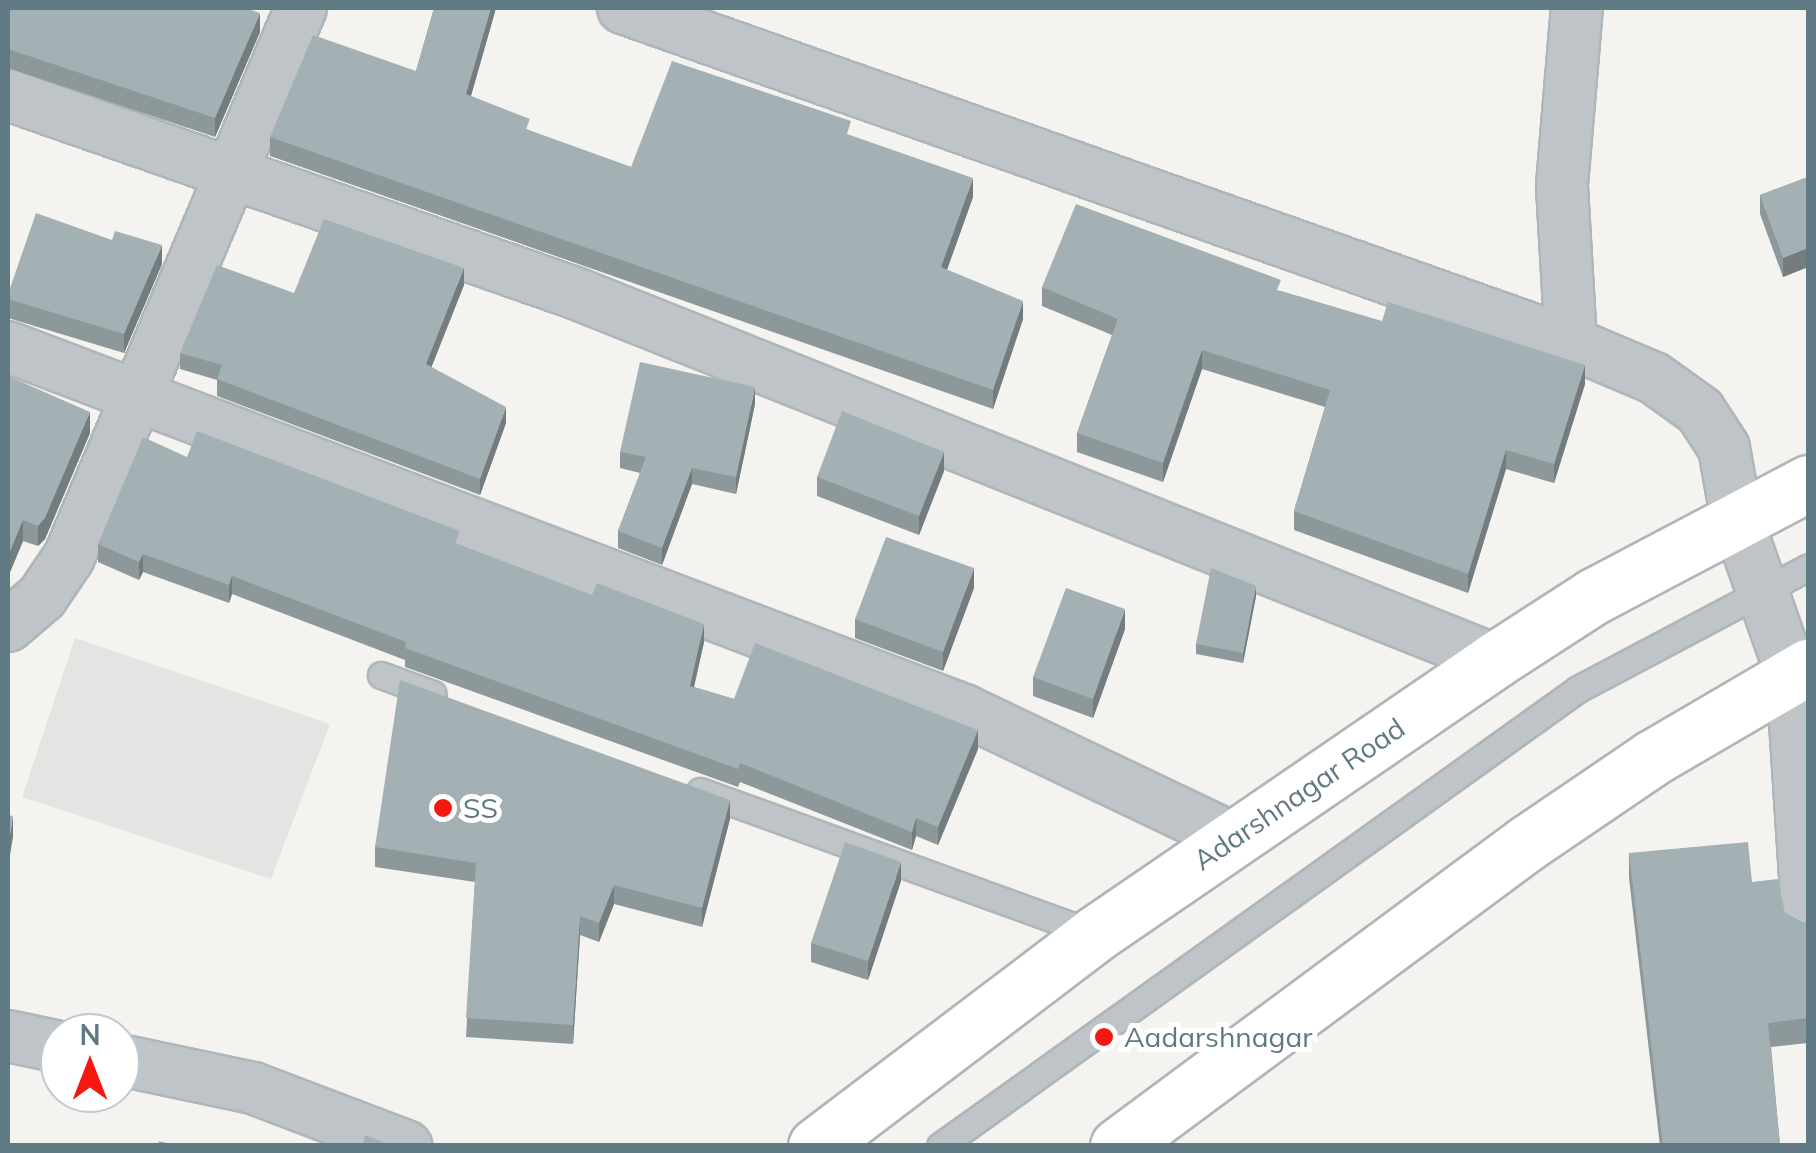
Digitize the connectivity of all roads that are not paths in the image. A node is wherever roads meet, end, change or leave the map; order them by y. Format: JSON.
{"nodes":[{"id":1,"x":302,"y":8,"type":"edge"},
{"id":2,"x":623,"y":8,"type":"edge"},
{"id":3,"x":1577,"y":8,"type":"edge"},
{"id":4,"x":8,"y":95,"type":"edge"},
{"id":5,"x":229,"y":173,"type":"junction"},
{"id":6,"x":1571,"y":343,"type":"junction"},
{"id":7,"x":8,"y":347,"type":"edge"},
{"id":8,"x":136,"y":392,"type":"junction"},
{"id":9,"x":1808,"y":483,"type":"edge"},
{"id":10,"x":1736,"y":516,"type":"junction"},
{"id":11,"x":1808,"y":567,"type":"edge"},
{"id":12,"x":1762,"y":590,"type":"junction"},
{"id":13,"x":8,"y":626,"type":"edge"},
{"id":14,"x":1495,"y":660,"type":"junction"},
{"id":15,"x":1800,"y":671,"type":"edge"},
{"id":16,"x":381,"y":675,"type":"dead end"},
{"id":17,"x":456,"y":702,"type":"edge"},
{"id":18,"x":682,"y":784,"type":"edge"},
{"id":19,"x":1234,"y":839,"type":"junction"},
{"id":20,"x":1808,"y":921,"type":"edge"},
{"id":21,"x":1095,"y":934,"type":"junction"},
{"id":22,"x":8,"y":1036,"type":"edge"},
{"id":23,"x":40,"y":1043,"type":"edge"},
{"id":24,"x":140,"y":1064,"type":"edge"},
{"id":25,"x":406,"y":1146,"type":"edge"},
{"id":26,"x":816,"y":1146,"type":"edge"},
{"id":27,"x":940,"y":1146,"type":"edge"},
{"id":28,"x":1118,"y":1146,"type":"edge"}],
"edges":[{"from":1,"to":5,"type":"street"},
{"from":2,"to":6,"type":"street"},
{"from":3,"to":6,"type":"street"},
{"from":4,"to":5,"type":"street"},
{"from":5,"to":8,"type":"street"},
{"from":5,"to":14,"type":"street"},
{"from":6,"to":10,"type":"street"},
{"from":7,"to":8,"type":"street"},
{"from":8,"to":13,"type":"street"},
{"from":8,"to":19,"type":"street"},
{"from":9,"to":10,"type":"main road","name":"Adarshnagar Road"},
{"from":10,"to":12,"type":"street"},
{"from":10,"to":14,"type":"main road","name":"Adarshnagar Road"},
{"from":11,"to":12,"type":"lane"},
{"from":12,"to":15,"type":"street"},
{"from":12,"to":27,"type":"lane"},
{"from":14,"to":19,"type":"main road","name":"Adarshnagar Road"},
{"from":15,"to":20,"type":"street"},
{"from":15,"to":28,"type":"main road"},
{"from":16,"to":17,"type":"lane"},
{"from":18,"to":21,"type":"lane"},
{"from":19,"to":21,"type":"main road","name":"Adarshnagar Road"},
{"from":21,"to":26,"type":"main road","name":"Adarshnagar Road"},
{"from":22,"to":23,"type":"street"},
{"from":24,"to":25,"type":"street"}]}
